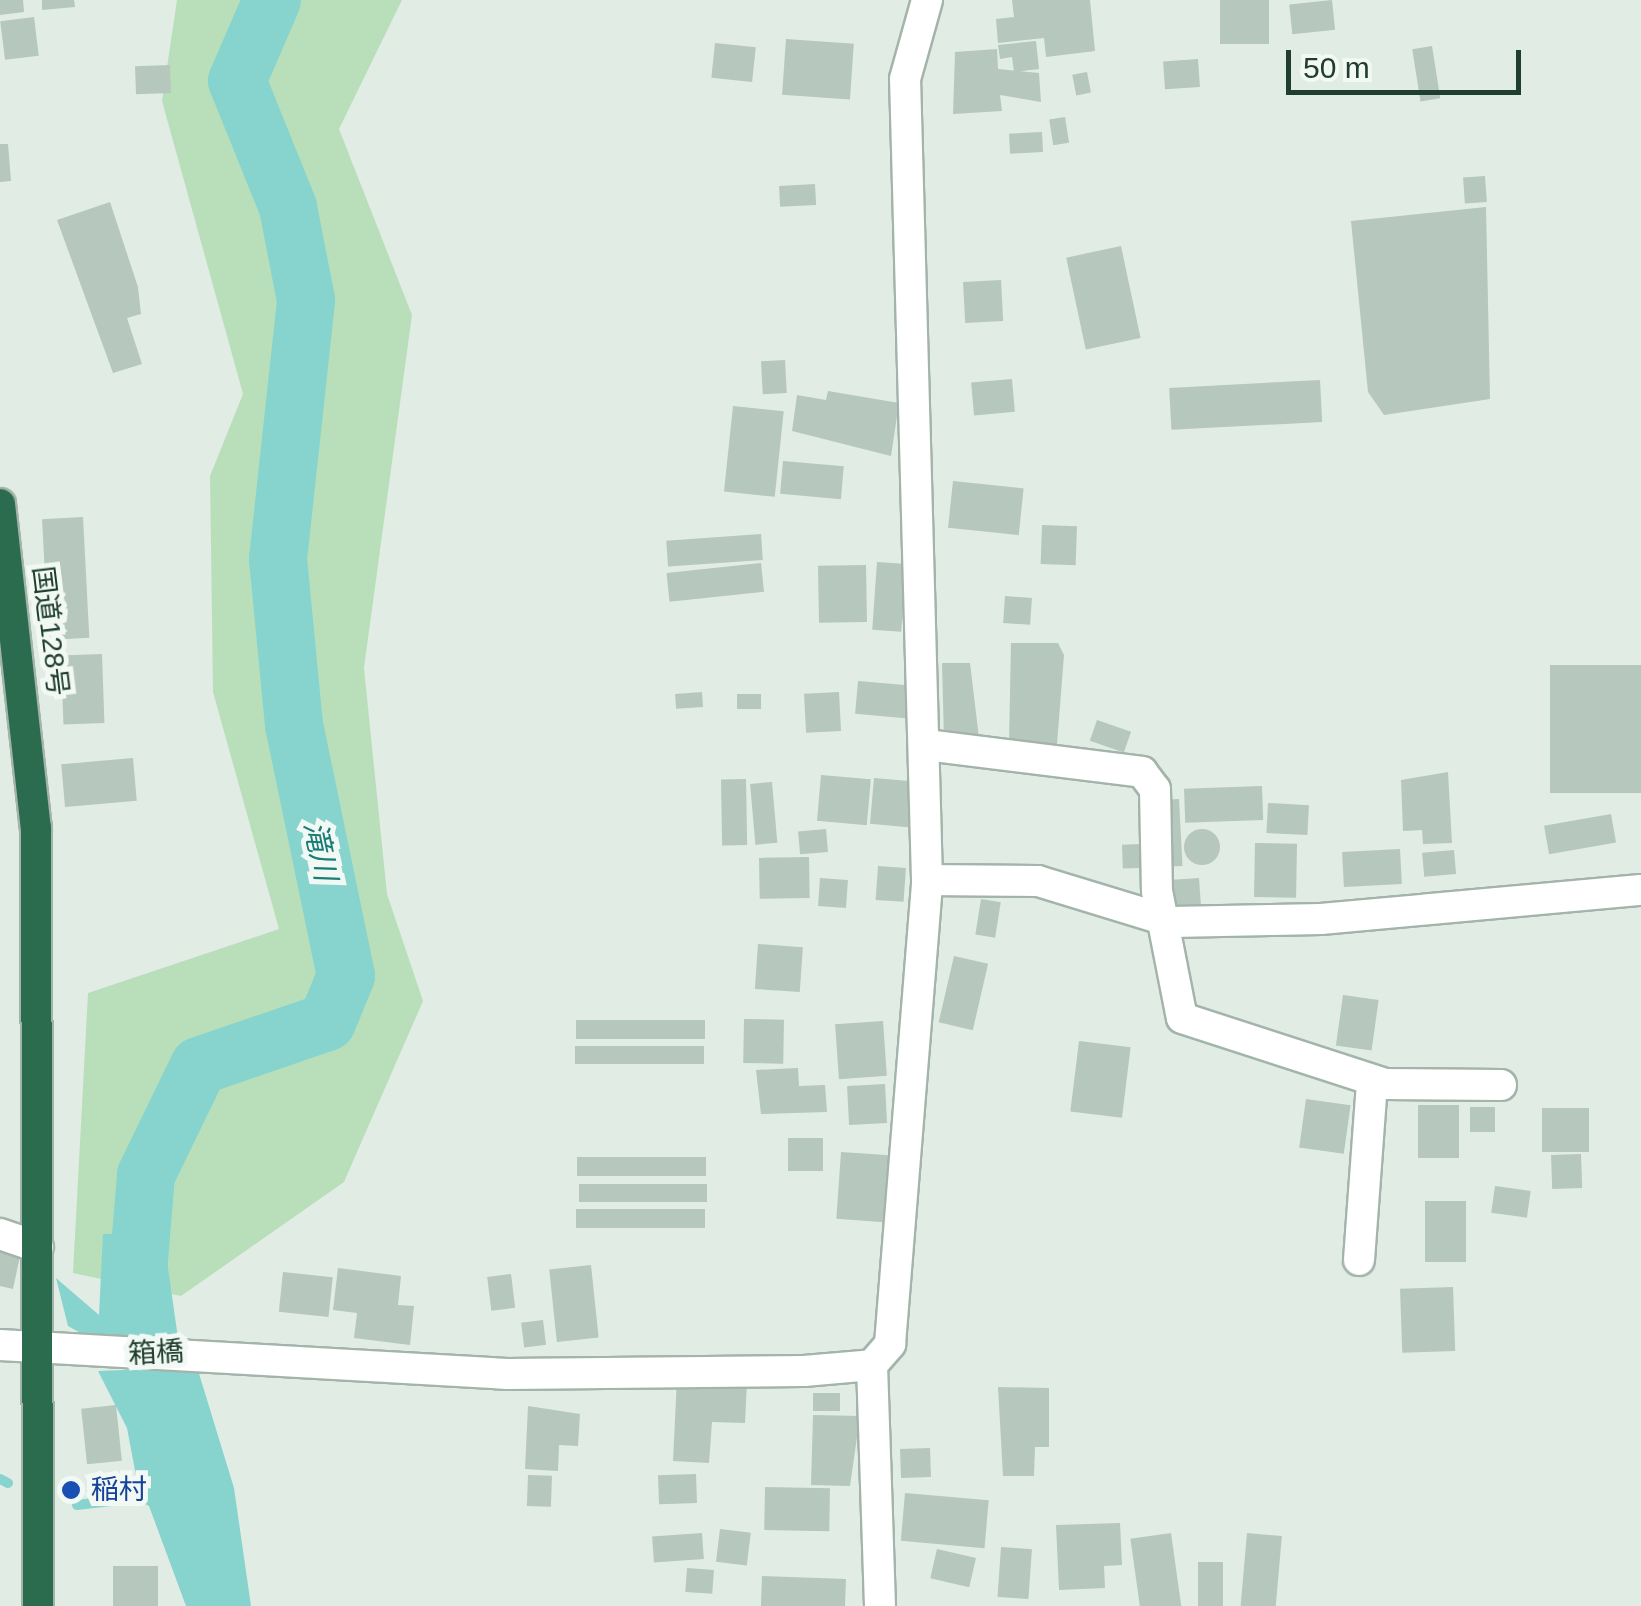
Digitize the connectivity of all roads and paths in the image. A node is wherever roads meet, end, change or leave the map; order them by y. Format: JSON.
{"nodes":[{"id":1,"x":927,"y":0,"type":"edge"},
{"id":2,"x":0,"y":504,"type":"edge"},
{"id":3,"x":926,"y":745,"type":"junction"},
{"id":4,"x":927,"y":880,"type":"junction"},
{"id":5,"x":1641,"y":890,"type":"edge"},
{"id":6,"x":1166,"y":921,"type":"junction"},
{"id":7,"x":1372,"y":1081,"type":"junction"},
{"id":8,"x":1501,"y":1085,"type":"dead end"},
{"id":9,"x":0,"y":1234,"type":"edge"},
{"id":10,"x":38,"y":1247,"type":"junction"},
{"id":11,"x":1359,"y":1260,"type":"dead end"},
{"id":12,"x":0,"y":1345,"type":"edge"},
{"id":13,"x":38,"y":1351,"type":"junction"},
{"id":14,"x":872,"y":1365,"type":"junction"},
{"id":15,"x":38,"y":1606,"type":"edge"},
{"id":16,"x":880,"y":1606,"type":"edge"}],
"edges":[{"from":1,"to":3,"type":"street"},
{"from":2,"to":10,"type":"highway","name":"国道128号"},
{"from":3,"to":4,"type":"street"},
{"from":3,"to":6,"type":"street"},
{"from":4,"to":6,"type":"street"},
{"from":4,"to":14,"type":"street"},
{"from":5,"to":6,"type":"street"},
{"from":6,"to":7,"type":"street"},
{"from":7,"to":8,"type":"street"},
{"from":7,"to":11,"type":"street"},
{"from":9,"to":10,"type":"street"},
{"from":10,"to":13,"type":"highway","name":"国道128号"},
{"from":12,"to":13,"type":"street","name":"箱橋"},
{"from":13,"to":14,"type":"street","name":"箱橋"},
{"from":13,"to":15,"type":"highway","name":"国道128号"},
{"from":14,"to":16,"type":"street"}]}
